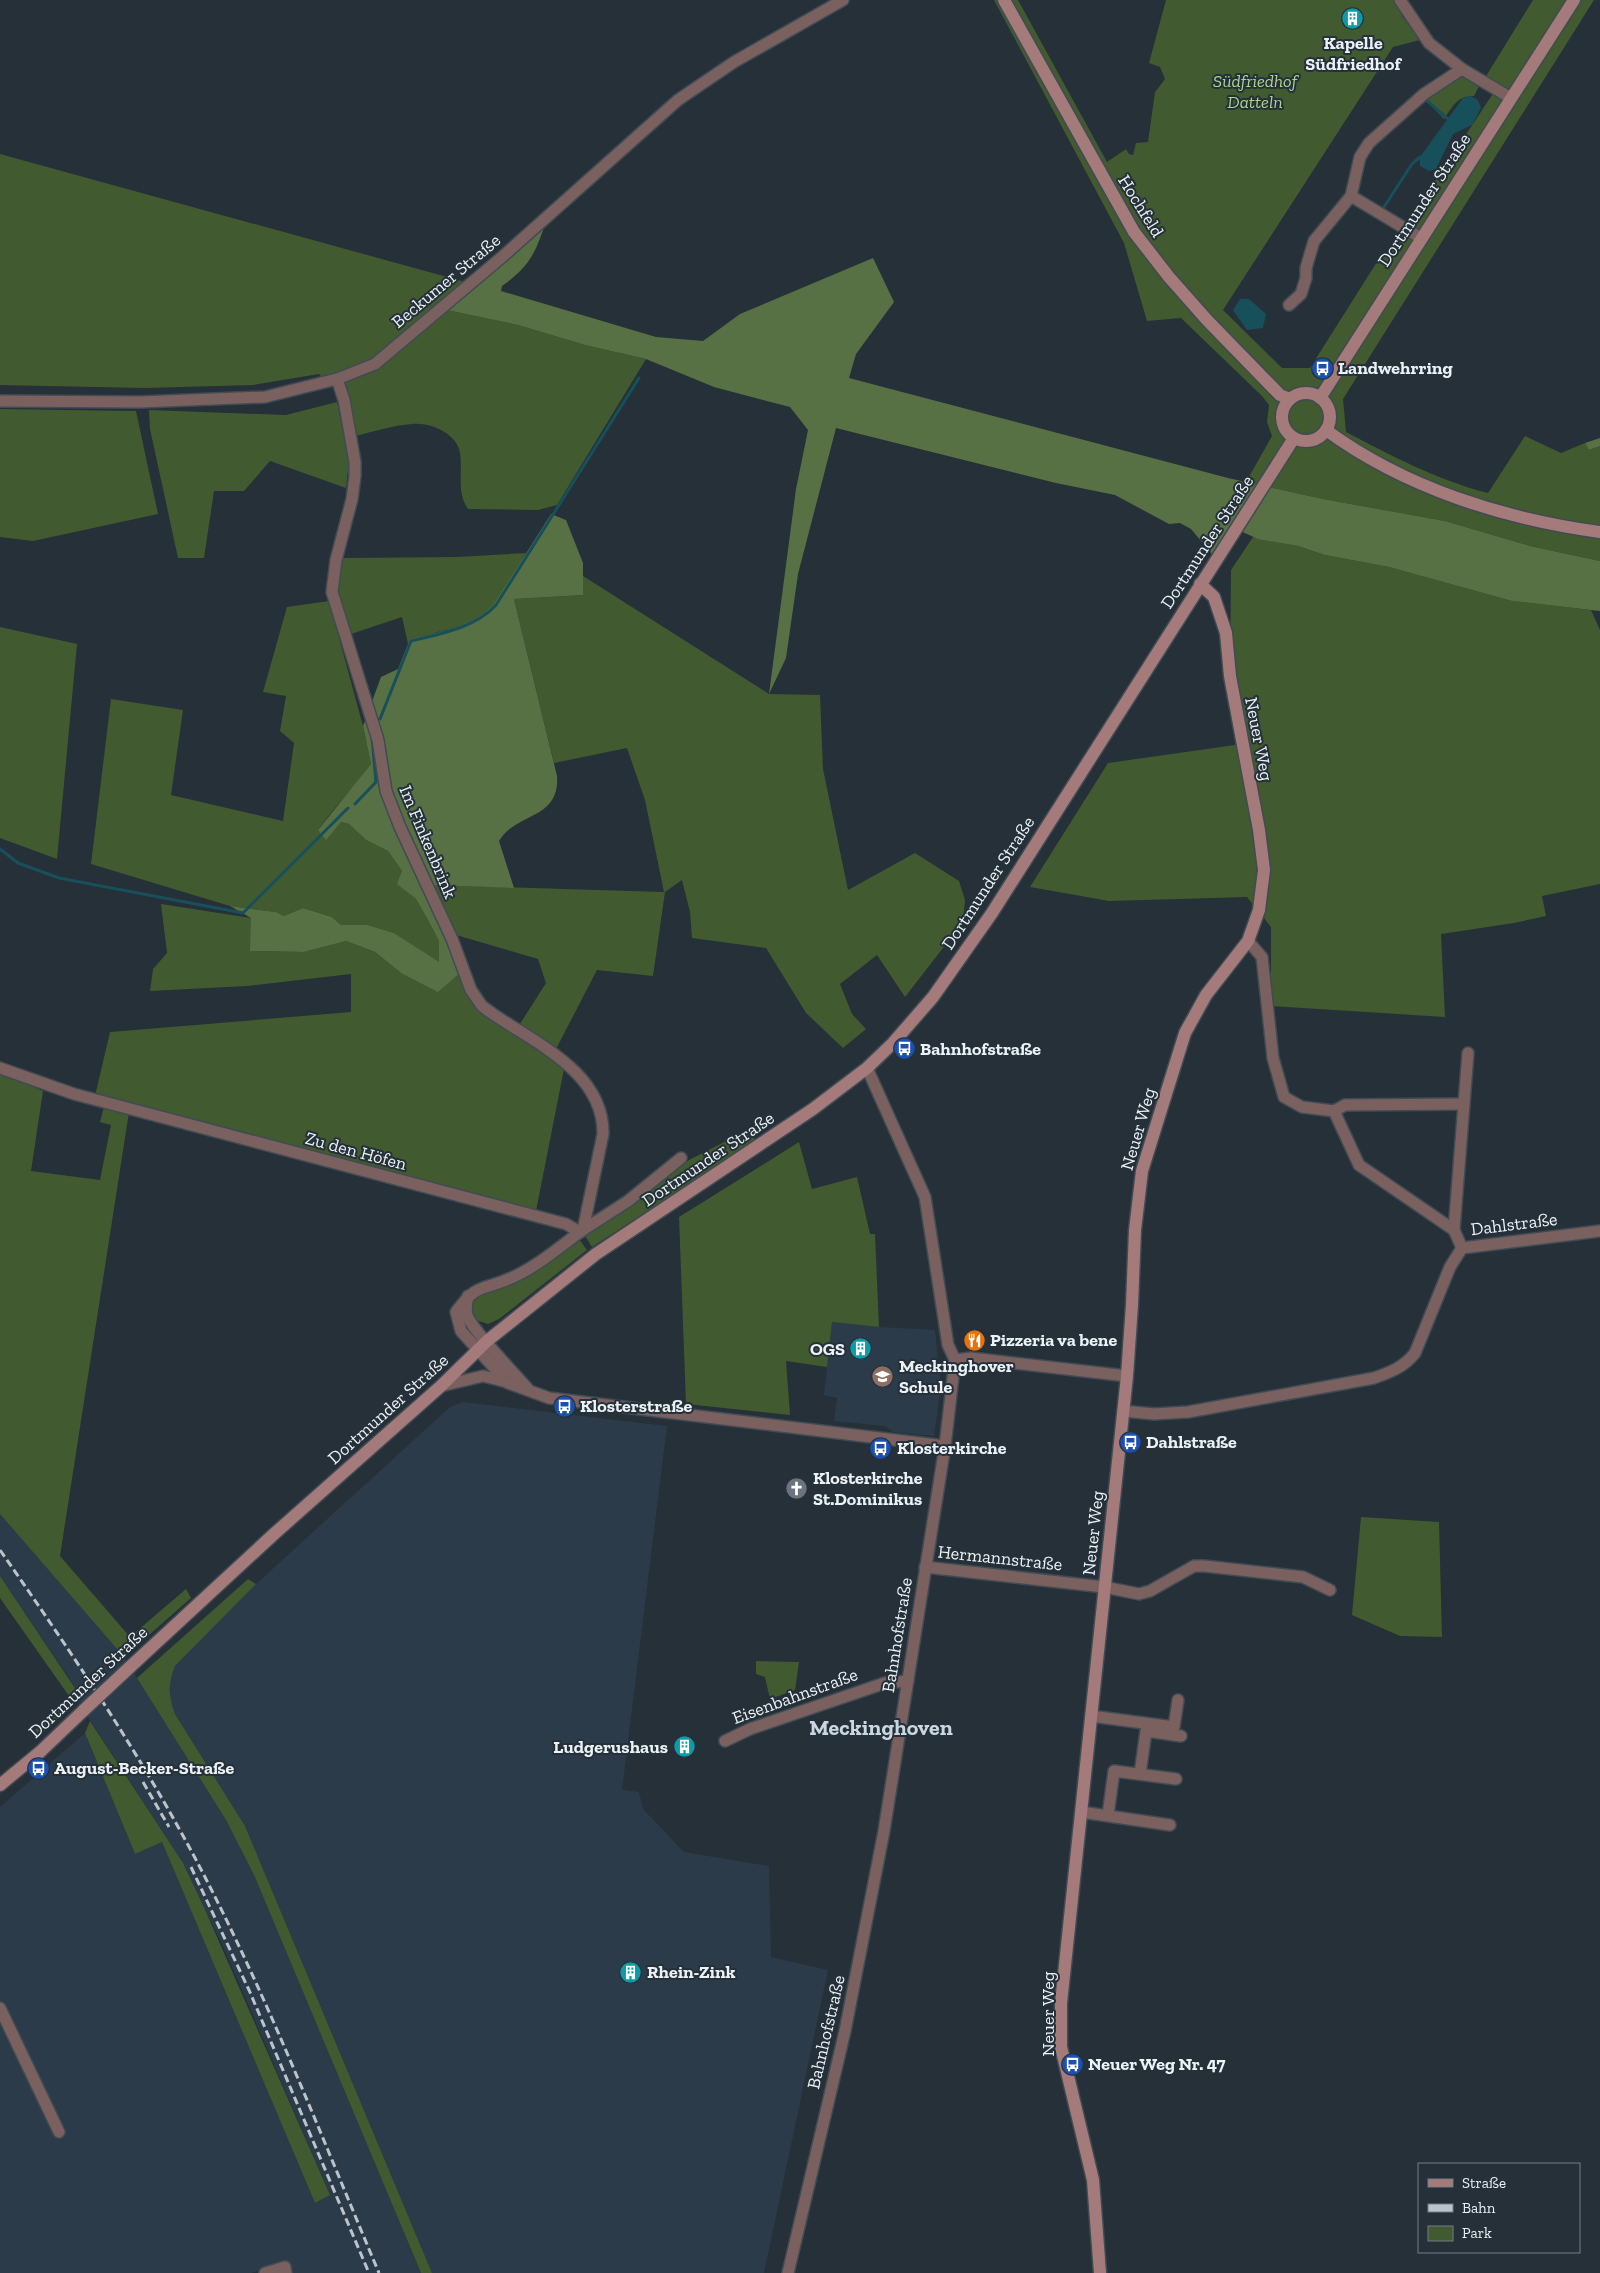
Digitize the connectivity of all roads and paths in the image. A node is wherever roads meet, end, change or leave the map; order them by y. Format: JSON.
{"nodes":[{"id":1,"x":843,"y":0,"type":"edge"},
{"id":2,"x":1004,"y":0,"type":"edge"},
{"id":3,"x":1400,"y":0,"type":"edge"},
{"id":4,"x":1574,"y":0,"type":"edge"},
{"id":5,"x":1462,"y":69,"type":"junction"},
{"id":6,"x":1511,"y":98,"type":"junction"},
{"id":7,"x":1351,"y":196,"type":"junction"},
{"id":8,"x":1421,"y":238,"type":"junction"},
{"id":9,"x":1289,"y":305,"type":"dead end"},
{"id":10,"x":337,"y":379,"type":"junction"},
{"id":11,"x":1320,"y":398,"type":"junction"},
{"id":12,"x":1290,"y":399,"type":"junction"},
{"id":13,"x":0,"y":401,"type":"edge"},
{"id":14,"x":1326,"y":430,"type":"junction"},
{"id":15,"x":1294,"y":438,"type":"junction"},
{"id":16,"x":1600,"y":532,"type":"edge"},
{"id":17,"x":1200,"y":584,"type":"junction"},
{"id":18,"x":1248,"y":941,"type":"junction"},
{"id":19,"x":1468,"y":1053,"type":"dead end"},
{"id":20,"x":0,"y":1068,"type":"edge"},
{"id":21,"x":867,"y":1068,"type":"junction"},
{"id":22,"x":1464,"y":1104,"type":"junction"},
{"id":23,"x":1334,"y":1111,"type":"junction"},
{"id":24,"x":681,"y":1158,"type":"dead end"},
{"id":25,"x":1454,"y":1230,"type":"junction"},
{"id":26,"x":581,"y":1231,"type":"junction"},
{"id":27,"x":1600,"y":1231,"type":"edge"},
{"id":28,"x":1462,"y":1248,"type":"junction"},
{"id":29,"x":483,"y":1345,"type":"junction"},
{"id":30,"x":955,"y":1360,"type":"junction"},
{"id":31,"x":1127,"y":1376,"type":"junction"},
{"id":32,"x":508,"y":1383,"type":"junction"},
{"id":33,"x":441,"y":1386,"type":"junction"},
{"id":34,"x":528,"y":1389,"type":"junction"},
{"id":35,"x":1123,"y":1410,"type":"junction"},
{"id":36,"x":945,"y":1446,"type":"junction"},
{"id":37,"x":925,"y":1567,"type":"junction"},
{"id":38,"x":1104,"y":1587,"type":"junction"},
{"id":39,"x":1330,"y":1590,"type":"dead end"},
{"id":40,"x":908,"y":1681,"type":"junction"},
{"id":41,"x":1178,"y":1700,"type":"dead end"},
{"id":42,"x":1091,"y":1716,"type":"junction"},
{"id":43,"x":1147,"y":1727,"type":"junction"},
{"id":44,"x":1181,"y":1736,"type":"dead end"},
{"id":45,"x":725,"y":1741,"type":"dead end"},
{"id":46,"x":1140,"y":1774,"type":"junction"},
{"id":47,"x":1176,"y":1779,"type":"dead end"},
{"id":48,"x":0,"y":1785,"type":"edge"},
{"id":49,"x":1081,"y":1812,"type":"junction"},
{"id":50,"x":1108,"y":1815,"type":"junction"},
{"id":51,"x":1170,"y":1825,"type":"dead end"},
{"id":52,"x":0,"y":2008,"type":"edge"},
{"id":53,"x":59,"y":2132,"type":"dead end"},
{"id":54,"x":265,"y":2273,"type":"edge"},
{"id":55,"x":286,"y":2273,"type":"edge"},
{"id":56,"x":788,"y":2273,"type":"edge"},
{"id":57,"x":1100,"y":2273,"type":"edge"}],
"edges":[{"from":1,"to":10,"type":"street","name":"Beckumer Straße"},
{"from":2,"to":12,"type":"street","name":"Hochfeld"},
{"from":3,"to":5,"type":"street"},
{"from":4,"to":6,"type":"street","name":"Dortmunder Straße"},
{"from":5,"to":6,"type":"street"},
{"from":5,"to":7,"type":"street"},
{"from":6,"to":8,"type":"street","name":"Dortmunder Straße"},
{"from":7,"to":8,"type":"street"},
{"from":7,"to":9,"type":"street"},
{"from":8,"to":11,"type":"street","name":"Dortmunder Straße"},
{"from":10,"to":13,"type":"street","name":"Beckumer Straße"},
{"from":10,"to":26,"type":"street","name":"Im Finkenbrink"},
{"from":11,"to":12,"type":"street"},
{"from":11,"to":14,"type":"street"},
{"from":12,"to":15,"type":"street"},
{"from":14,"to":15,"type":"street"},
{"from":14,"to":16,"type":"street"},
{"from":15,"to":17,"type":"street","name":"Dortmunder Straße"},
{"from":17,"to":18,"type":"street","name":"Neuer Weg"},
{"from":17,"to":21,"type":"street","name":"Dortmunder Straße"},
{"from":18,"to":23,"type":"street"},
{"from":18,"to":31,"type":"street","name":"Neuer Weg"},
{"from":19,"to":22,"type":"street"},
{"from":20,"to":26,"type":"street","name":"Zu den Höfen"},
{"from":21,"to":29,"type":"street","name":"Dortmunder Straße"},
{"from":21,"to":30,"type":"street","name":"Bahnhofstraße"},
{"from":22,"to":23,"type":"street"},
{"from":22,"to":25,"type":"street"},
{"from":23,"to":25,"type":"street"},
{"from":24,"to":26,"type":"street"},
{"from":25,"to":28,"type":"street"},
{"from":26,"to":29,"type":"street"},
{"from":27,"to":28,"type":"street","name":"Dahlstraße"},
{"from":28,"to":35,"type":"street","name":"Dahlstraße"},
{"from":29,"to":32,"type":"street"},
{"from":29,"to":33,"type":"street","name":"Dortmunder Straße"},
{"from":29,"to":34,"type":"street"},
{"from":30,"to":31,"type":"street"},
{"from":30,"to":36,"type":"street","name":"Bahnhofstraße"},
{"from":31,"to":35,"type":"street","name":"Neuer Weg"},
{"from":32,"to":33,"type":"street"},
{"from":32,"to":34,"type":"street"},
{"from":33,"to":48,"type":"street","name":"Dortmunder Straße","bridge":true},
{"from":34,"to":36,"type":"street"},
{"from":35,"to":38,"type":"street","name":"Neuer Weg"},
{"from":36,"to":37,"type":"street","name":"Bahnhofstraße"},
{"from":37,"to":38,"type":"street","name":"Hermannstraße"},
{"from":37,"to":40,"type":"street","name":"Bahnhofstraße"},
{"from":38,"to":39,"type":"street","name":"Hermannstraße"},
{"from":38,"to":42,"type":"street","name":"Neuer Weg"},
{"from":40,"to":45,"type":"street","name":"Eisenbahnstraße"},
{"from":40,"to":56,"type":"street","name":"Bahnhofstraße"},
{"from":41,"to":43,"type":"street"},
{"from":42,"to":43,"type":"street"},
{"from":42,"to":49,"type":"street","name":"Neuer Weg"},
{"from":43,"to":44,"type":"street"},
{"from":43,"to":46,"type":"street"},
{"from":46,"to":47,"type":"street"},
{"from":46,"to":50,"type":"street"},
{"from":49,"to":50,"type":"street"},
{"from":49,"to":57,"type":"street","name":"Neuer Weg"},
{"from":50,"to":51,"type":"street"},
{"from":52,"to":53,"type":"street"},
{"from":54,"to":55,"type":"street"}]}
